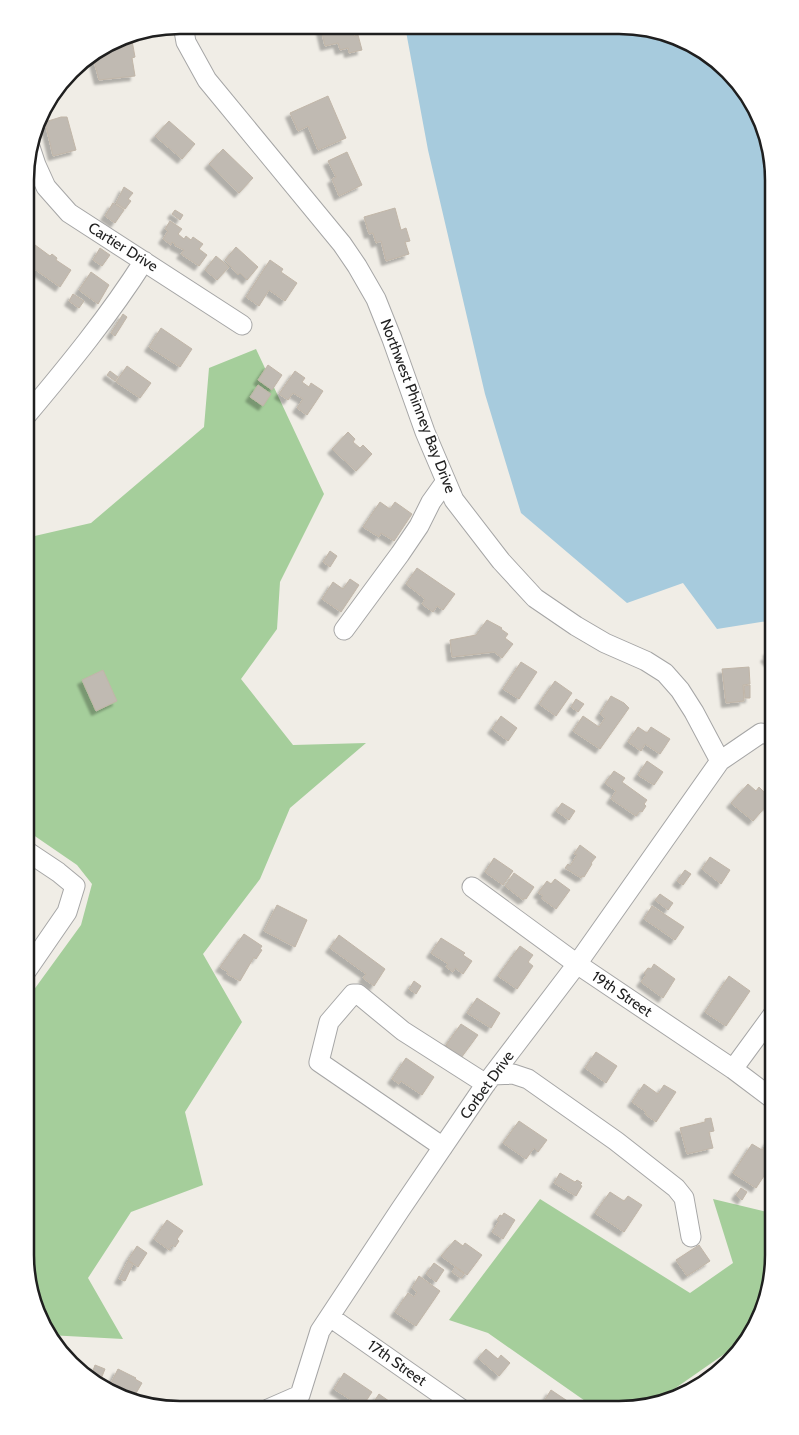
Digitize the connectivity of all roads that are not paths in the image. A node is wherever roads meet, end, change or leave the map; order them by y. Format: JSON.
{"nodes":[{"id":1,"x":185,"y":34,"type":"edge"},
{"id":2,"x":35,"y":162,"type":"edge"},
{"id":3,"x":144,"y":261,"type":"junction"},
{"id":4,"x":242,"y":324,"type":"dead end"},
{"id":5,"x":34,"y":406,"type":"edge"},
{"id":6,"x":446,"y":481,"type":"junction"},
{"id":7,"x":344,"y":630,"type":"dead end"},
{"id":8,"x":765,"y":734,"type":"edge"},
{"id":9,"x":720,"y":762,"type":"junction"},
{"id":10,"x":34,"y":856,"type":"edge"},
{"id":11,"x":472,"y":887,"type":"dead end"},
{"id":12,"x":34,"y":959,"type":"edge"},
{"id":13,"x":577,"y":964,"type":"junction"},
{"id":14,"x":765,"y":1025,"type":"edge"},
{"id":15,"x":733,"y":1069,"type":"junction"},
{"id":16,"x":490,"y":1079,"type":"junction"},
{"id":17,"x":765,"y":1093,"type":"edge"},
{"id":18,"x":443,"y":1147,"type":"junction"},
{"id":19,"x":691,"y":1237,"type":"dead end"},
{"id":20,"x":330,"y":1317,"type":"junction"},
{"id":21,"x":299,"y":1401,"type":"edge"},
{"id":22,"x":450,"y":1401,"type":"edge"}],
"edges":[{"from":1,"to":6,"type":"street","name":"Northwest Phinney Bay Drive"},
{"from":2,"to":3,"type":"street","name":"Cartier Drive"},
{"from":3,"to":4,"type":"street","name":"Cartier Drive"},
{"from":3,"to":5,"type":"street"},
{"from":6,"to":7,"type":"street"},
{"from":6,"to":9,"type":"street","name":"Northwest Phinney Bay Drive"},
{"from":8,"to":9,"type":"street"},
{"from":9,"to":13,"type":"street","name":"Corbet Drive"},
{"from":10,"to":12,"type":"street"},
{"from":11,"to":13,"type":"street","name":"19th Street"},
{"from":13,"to":15,"type":"street","name":"19th Street"},
{"from":13,"to":16,"type":"street","name":"Corbet Drive"},
{"from":14,"to":15,"type":"street"},
{"from":15,"to":17,"type":"street","name":"19th Street"},
{"from":16,"to":18,"type":"street","name":"Corbet Drive"},
{"from":16,"to":18,"type":"street"},
{"from":16,"to":19,"type":"street"},
{"from":18,"to":20,"type":"street","name":"Corbet Drive"},
{"from":20,"to":21,"type":"street","name":"Corbet Drive"},
{"from":20,"to":22,"type":"street","name":"17th Street"}]}
